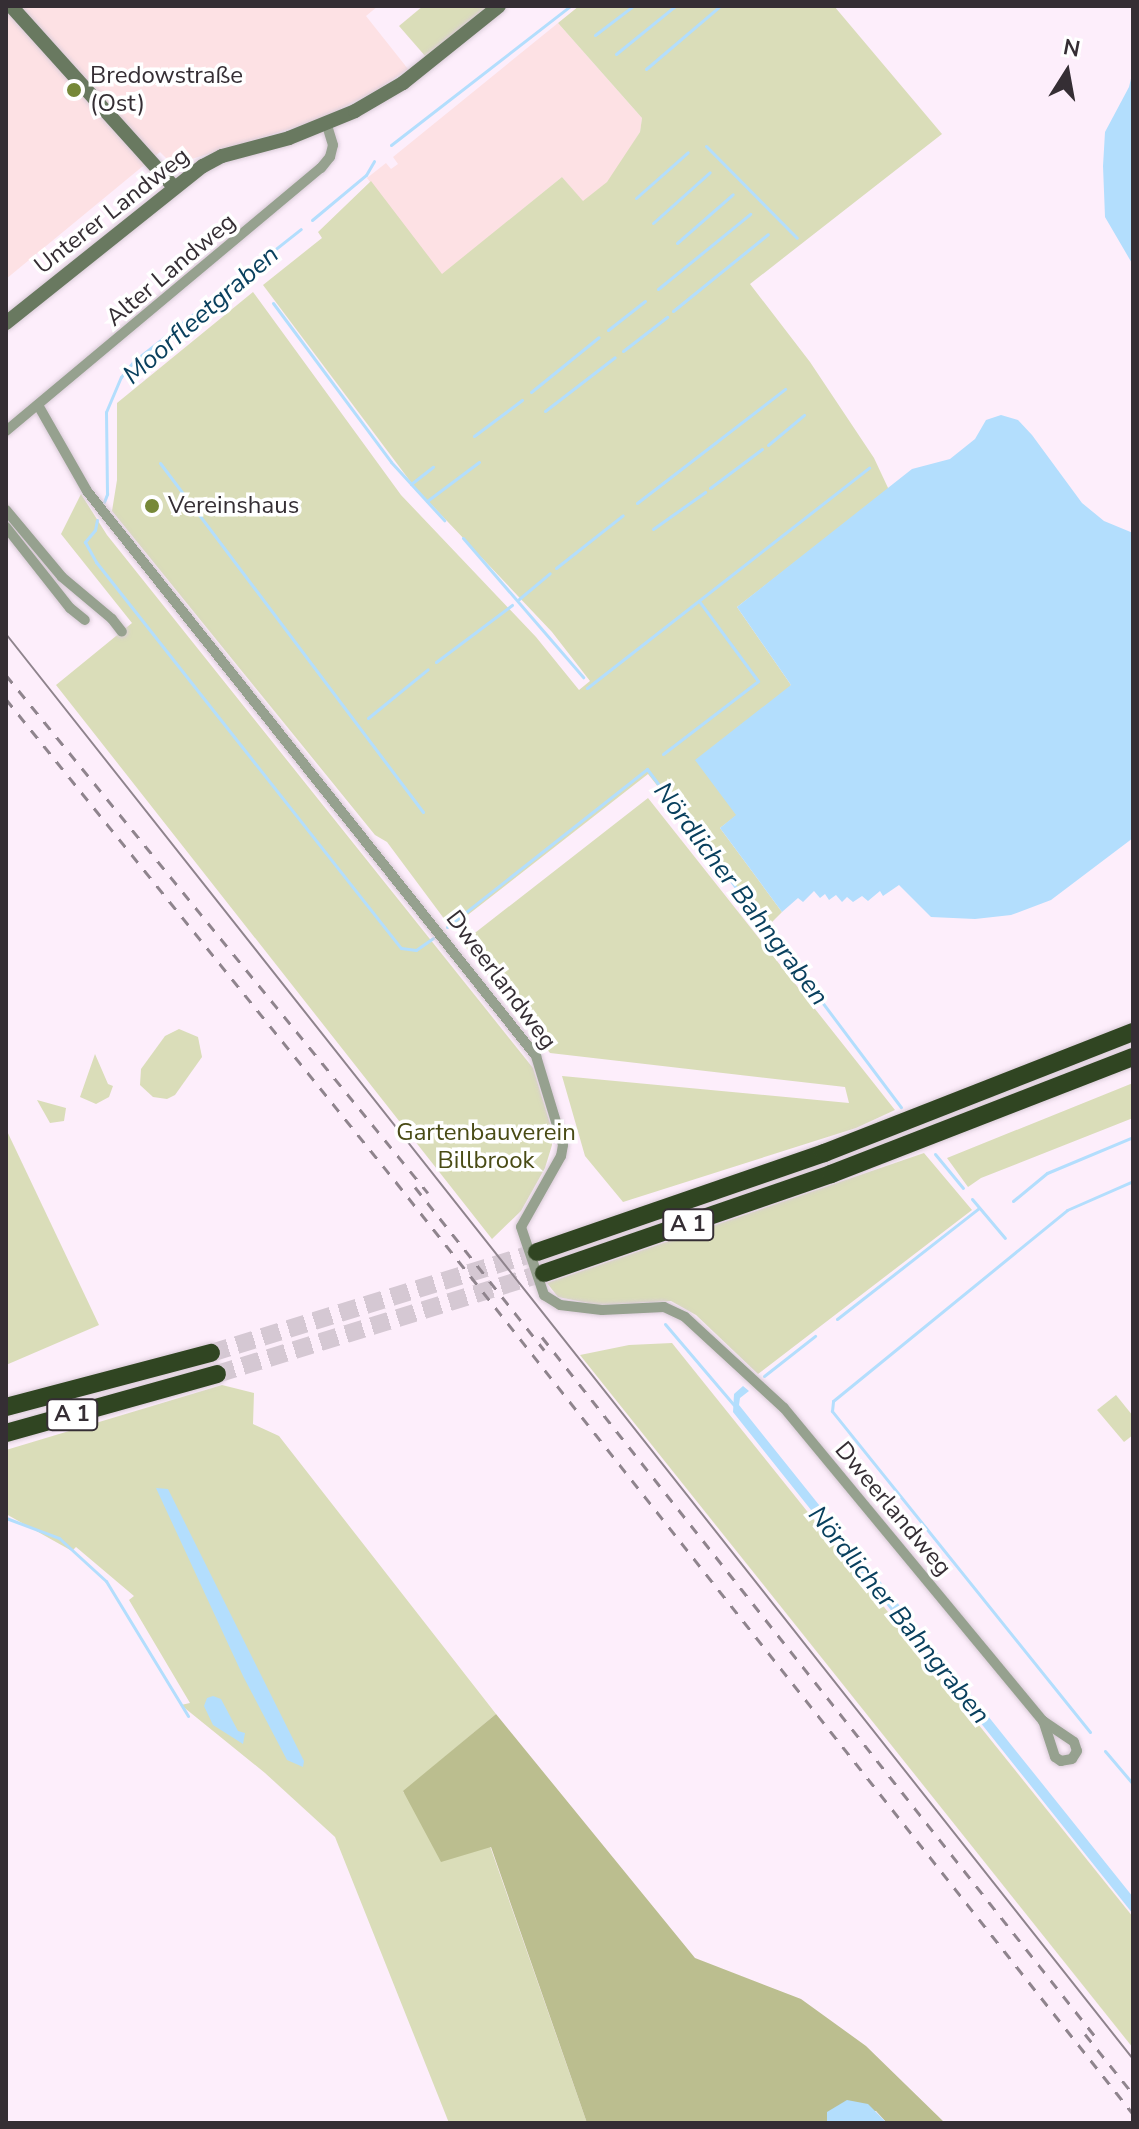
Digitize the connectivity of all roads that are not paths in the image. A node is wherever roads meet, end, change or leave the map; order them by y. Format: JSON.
{"nodes":[{"id":1,"x":11,"y":6,"type":"edge"},
{"id":2,"x":499,"y":6,"type":"edge"},
{"id":3,"x":327,"y":125,"type":"junction"},
{"id":4,"x":174,"y":187,"type":"junction"},
{"id":5,"x":6,"y":323,"type":"edge"},
{"id":6,"x":38,"y":405,"type":"junction"},
{"id":7,"x":6,"y":431,"type":"edge"},
{"id":8,"x":6,"y":510,"type":"edge"},
{"id":9,"x":6,"y":527,"type":"edge"},
{"id":10,"x":85,"y":620,"type":"dead end"},
{"id":11,"x":122,"y":632,"type":"dead end"},
{"id":12,"x":1133,"y":1032,"type":"edge"},
{"id":13,"x":1133,"y":1057,"type":"edge"},
{"id":14,"x":537,"y":1252,"type":"tunnel mouth"},
{"id":15,"x":544,"y":1273,"type":"tunnel mouth"},
{"id":16,"x":211,"y":1353,"type":"tunnel mouth"},
{"id":17,"x":217,"y":1374,"type":"tunnel mouth"},
{"id":18,"x":6,"y":1407,"type":"edge"},
{"id":19,"x":6,"y":1433,"type":"edge"},
{"id":20,"x":1043,"y":1721,"type":"dead end"}],
"edges":[{"from":1,"to":4,"type":"main road"},
{"from":2,"to":3,"type":"main road","name":"Unterer Landweg"},
{"from":3,"to":4,"type":"main road","name":"Unterer Landweg"},
{"from":3,"to":6,"type":"street","name":"Alter Landweg"},
{"from":4,"to":5,"type":"main road","name":"Unterer Landweg"},
{"from":6,"to":7,"type":"street","name":"Alter Landweg"},
{"from":6,"to":20,"type":"street","name":"Dweerlandweg"},
{"from":8,"to":11,"type":"street"},
{"from":9,"to":10,"type":"street"},
{"from":12,"to":14,"type":"highway","number":"A 1"},
{"from":13,"to":15,"type":"highway","number":"A 1"},
{"from":16,"to":18,"type":"highway","number":"A 1"},
{"from":17,"to":19,"type":"highway","number":"A 1"}]}
